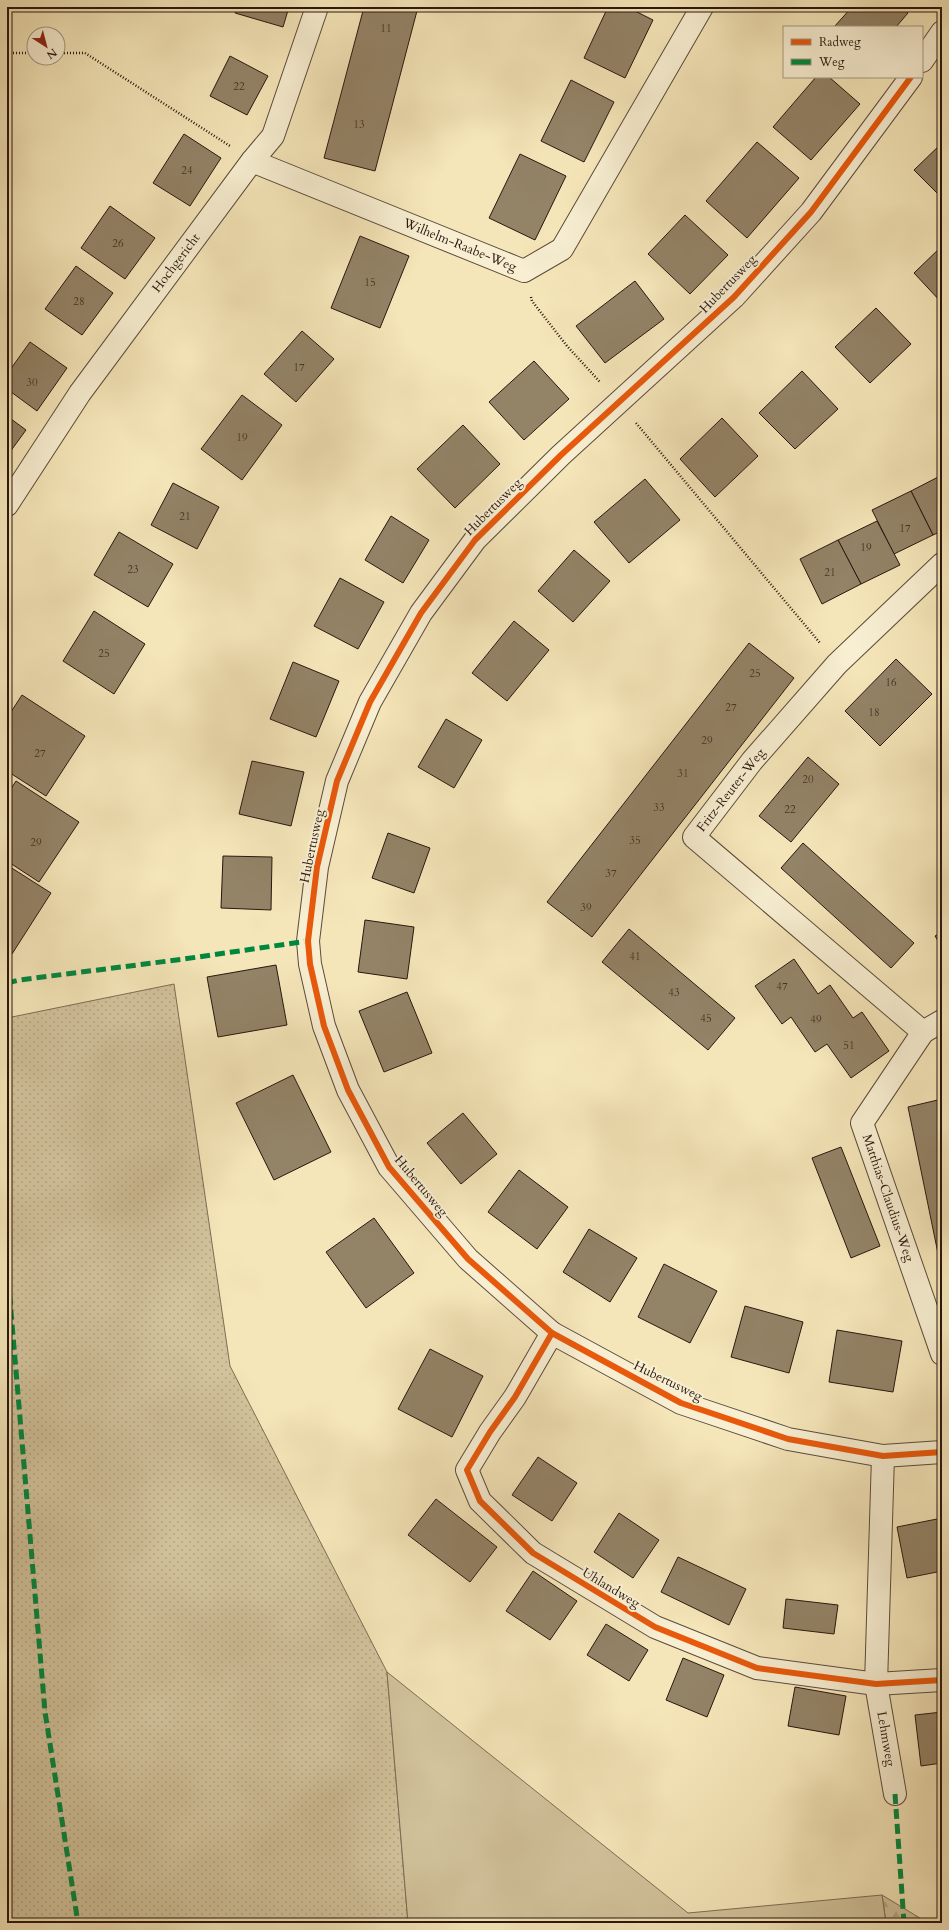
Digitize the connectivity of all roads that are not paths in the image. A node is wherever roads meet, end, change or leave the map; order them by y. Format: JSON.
{"nodes":[{"id":1,"x":317,"y":7,"type":"edge"},
{"id":2,"x":702,"y":7,"type":"edge"},
{"id":3,"x":942,"y":32,"type":"edge"},
{"id":4,"x":923,"y":60,"type":"edge"},
{"id":5,"x":909,"y":78,"type":"edge"},
{"id":6,"x":252,"y":161,"type":"junction"},
{"id":7,"x":7,"y":505,"type":"edge"},
{"id":8,"x":942,"y":564,"type":"edge"},
{"id":9,"x":942,"y":1021,"type":"edge"},
{"id":10,"x":923,"y":1032,"type":"junction"},
{"id":11,"x":552,"y":1333,"type":"junction"},
{"id":12,"x":942,"y":1354,"type":"edge"},
{"id":13,"x":942,"y":1452,"type":"edge"},
{"id":14,"x":883,"y":1456,"type":"junction"},
{"id":15,"x":942,"y":1680,"type":"edge"},
{"id":16,"x":876,"y":1684,"type":"junction"},
{"id":17,"x":895,"y":1794,"type":"dead end"}],
"edges":[{"from":1,"to":6,"type":"street","name":"Hochgericht"},
{"from":2,"to":6,"type":"street","name":"Wilhelm-Raabe-Weg"},
{"from":3,"to":4,"type":"street"},
{"from":5,"to":11,"type":"street","name":"Hubertusweg"},
{"from":6,"to":7,"type":"street","name":"Hochgericht"},
{"from":8,"to":10,"type":"street","name":"Fritz-Reuter-Weg"},
{"from":9,"to":10,"type":"street"},
{"from":10,"to":12,"type":"street","name":"Matthias-Claudius-Weg"},
{"from":11,"to":14,"type":"street","name":"Hubertusweg"},
{"from":11,"to":16,"type":"street","name":"Uhlandweg"},
{"from":13,"to":14,"type":"street","name":"Hubertusweg"},
{"from":14,"to":16,"type":"street"},
{"from":15,"to":16,"type":"street","name":"Uhlandweg"},
{"from":16,"to":17,"type":"street","name":"Lehmweg"}]}
